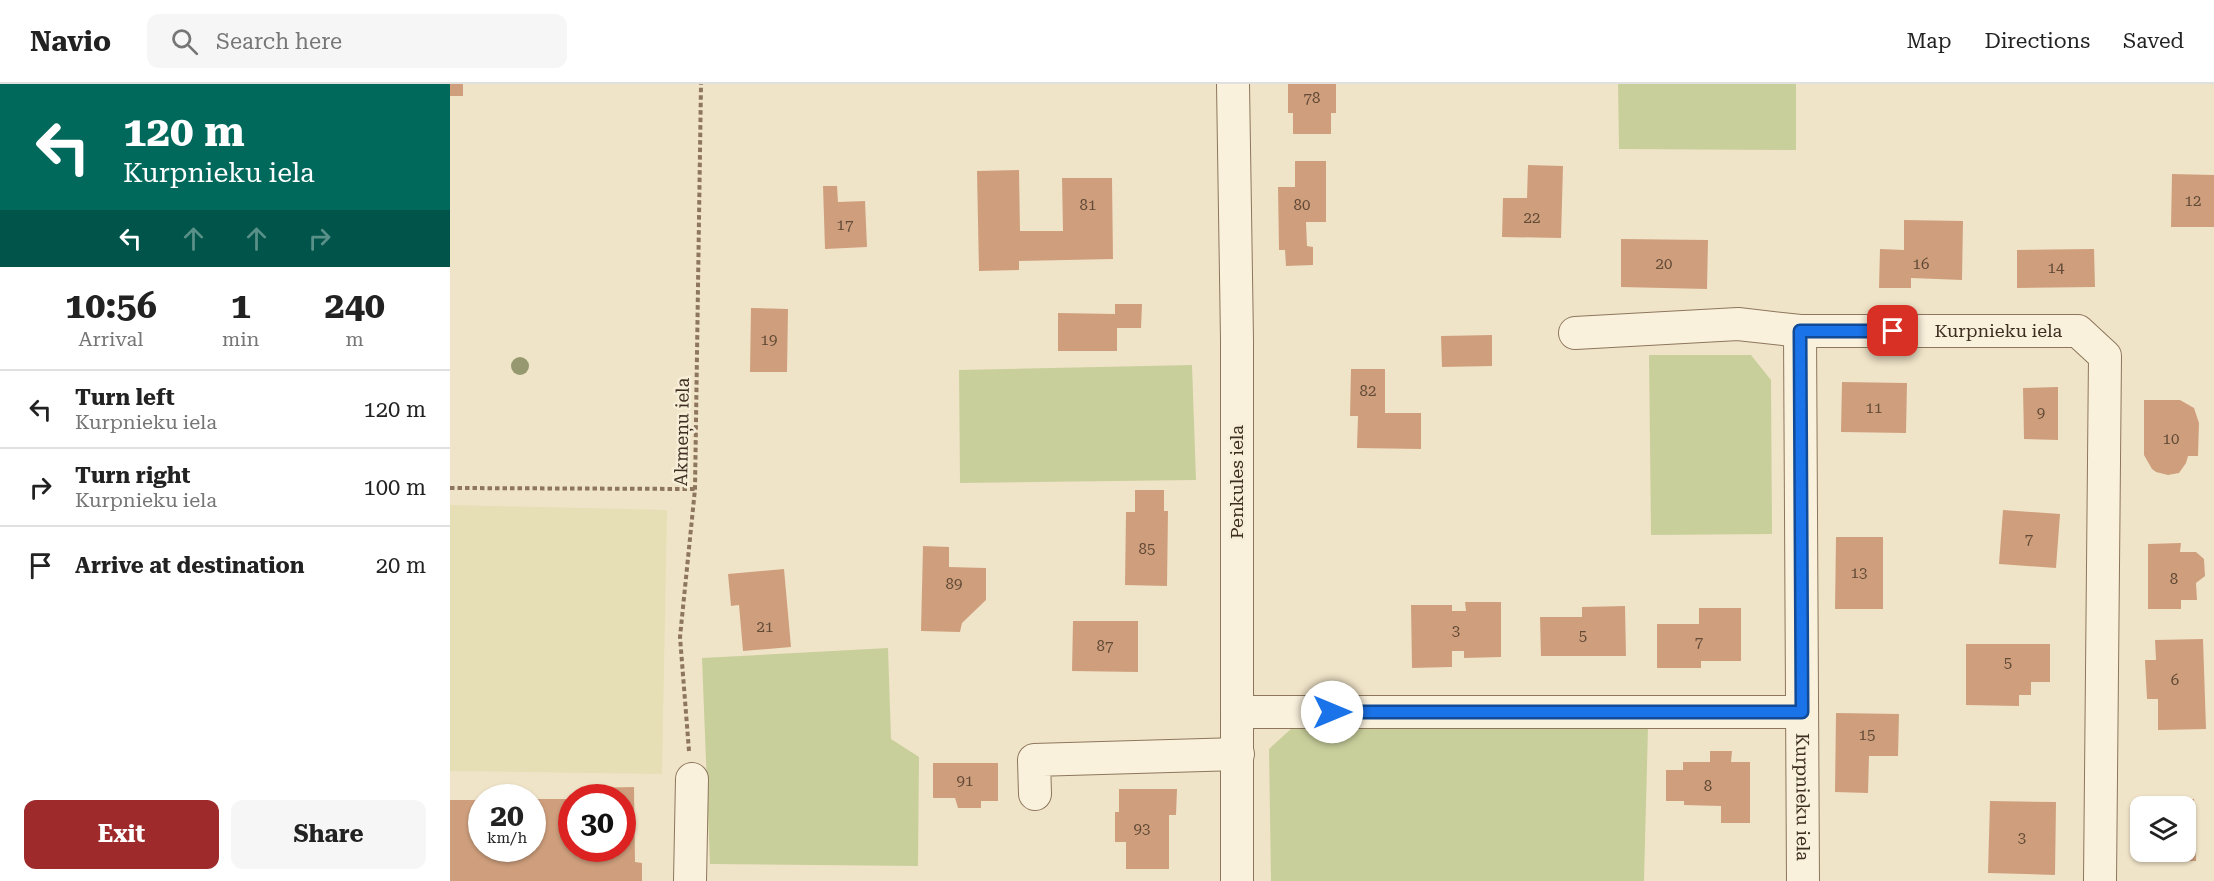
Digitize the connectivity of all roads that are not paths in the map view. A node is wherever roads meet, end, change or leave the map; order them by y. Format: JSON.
{"nodes":[{"id":1,"x":1233,"y":84,"type":"edge"},
{"id":2,"x":1800,"y":331,"type":"junction"},
{"id":3,"x":1575,"y":333,"type":"dead end"},
{"id":4,"x":1237,"y":712,"type":"junction"},
{"id":5,"x":1802,"y":712,"type":"junction"},
{"id":6,"x":1238,"y":754,"type":"junction"},
{"id":7,"x":692,"y":779,"type":"road end"},
{"id":8,"x":1035,"y":794,"type":"dead end"},
{"id":9,"x":690,"y":881,"type":"edge"},
{"id":10,"x":1238,"y":881,"type":"edge"},
{"id":11,"x":1803,"y":881,"type":"edge"},
{"id":12,"x":2100,"y":881,"type":"edge"}],
"edges":[{"from":1,"to":4,"type":"street","name":"Penkules iela"},
{"from":2,"to":3,"type":"street"},
{"from":2,"to":5,"type":"street","name":"Kurpnieku iela"},
{"from":2,"to":12,"type":"street","name":"Kurpnieku iela"},
{"from":4,"to":5,"type":"street"},
{"from":4,"to":6,"type":"street","name":"Penkules iela"},
{"from":5,"to":11,"type":"street","name":"Kurpnieku iela"},
{"from":6,"to":8,"type":"street"},
{"from":6,"to":10,"type":"street","name":"Penkules iela"},
{"from":7,"to":9,"type":"street"}]}
